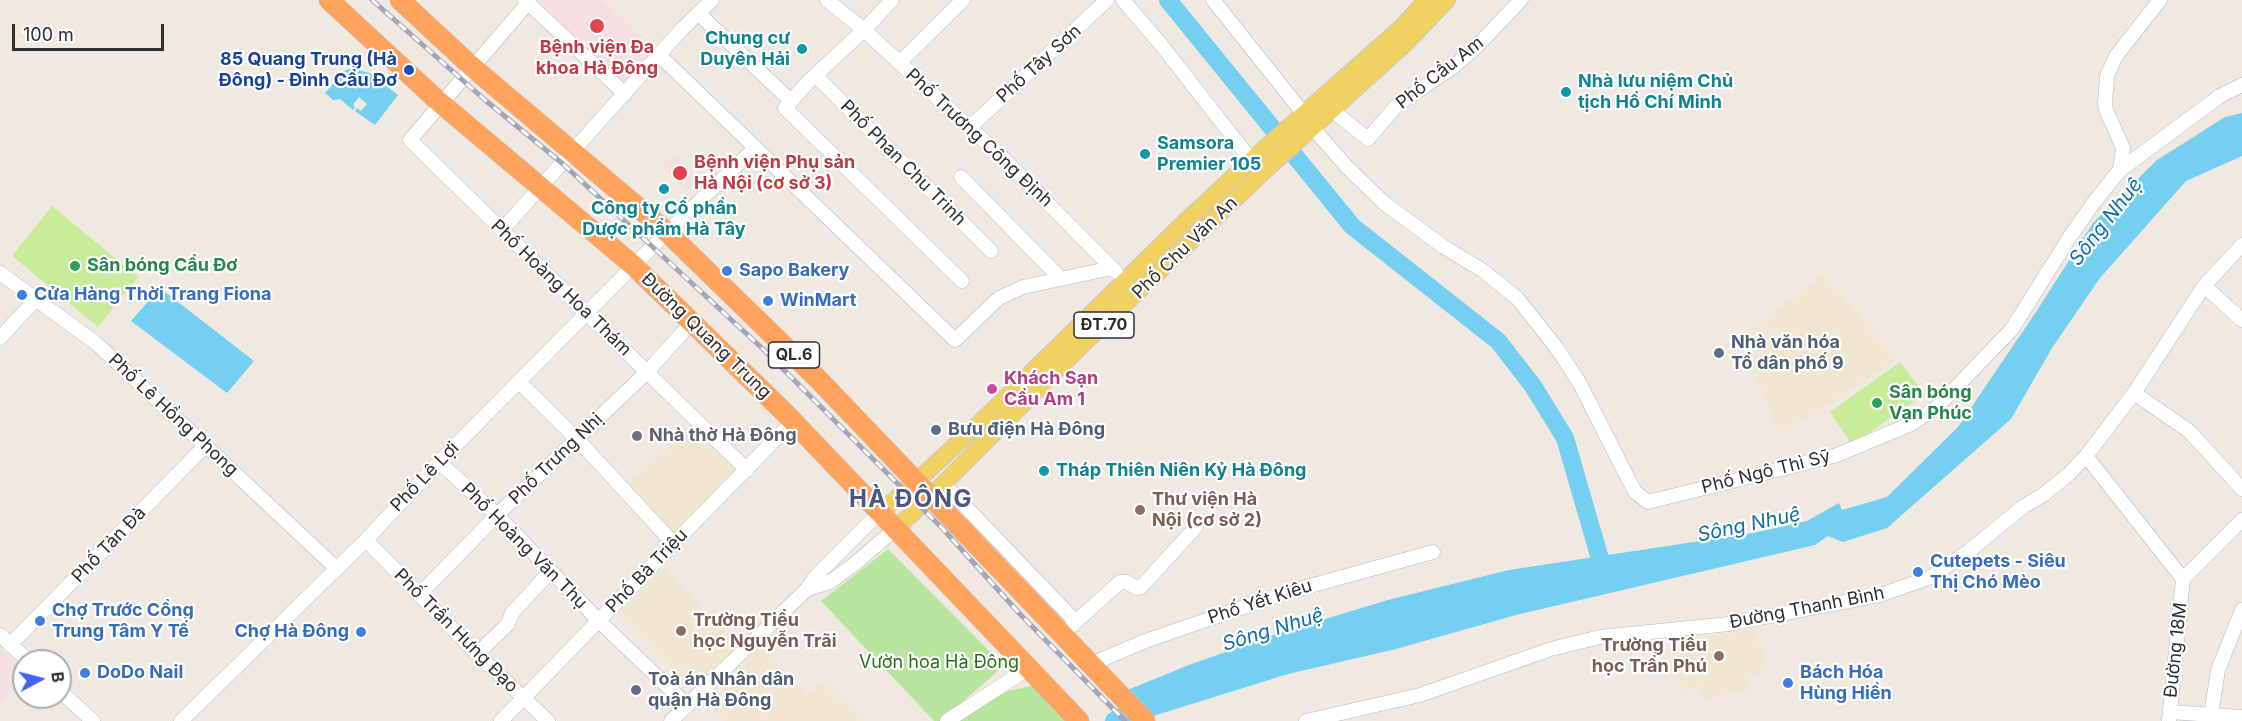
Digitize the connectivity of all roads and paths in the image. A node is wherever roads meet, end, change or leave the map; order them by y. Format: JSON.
{"nodes":[{"id":1,"x":329,"y":0,"type":"edge"},
{"id":2,"x":400,"y":0,"type":"edge"},
{"id":3,"x":827,"y":0,"type":"edge"},
{"id":4,"x":891,"y":0,"type":"edge"},
{"id":5,"x":963,"y":0,"type":"edge"},
{"id":6,"x":1107,"y":0,"type":"edge"},
{"id":7,"x":1123,"y":0,"type":"edge"},
{"id":8,"x":1213,"y":0,"type":"edge"},
{"id":9,"x":1426,"y":0,"type":"edge"},
{"id":10,"x":1447,"y":0,"type":"edge"},
{"id":11,"x":1521,"y":0,"type":"edge"},
{"id":12,"x":2160,"y":0,"type":"edge"},
{"id":13,"x":526,"y":2,"type":"edge"},
{"id":14,"x":704,"y":5,"type":"edge"},
{"id":15,"x":864,"y":30,"type":"junction"},
{"id":16,"x":659,"y":55,"type":"junction"},
{"id":17,"x":1380,"y":56,"type":"junction"},
{"id":18,"x":899,"y":63,"type":"junction"},
{"id":19,"x":473,"y":68,"type":"junction"},
{"id":20,"x":815,"y":75,"type":"junction"},
{"id":21,"x":2242,"y":85,"type":"edge"},
{"id":22,"x":625,"y":94,"type":"junction"},
{"id":23,"x":791,"y":101,"type":"junction"},
{"id":24,"x":441,"y":104,"type":"junction"},
{"id":25,"x":1332,"y":110,"type":"junction"},
{"id":26,"x":1305,"y":122,"type":"junction"},
{"id":27,"x":970,"y":127,"type":"junction"},
{"id":28,"x":755,"y":148,"type":"junction"},
{"id":29,"x":571,"y":151,"type":"junction"},
{"id":30,"x":1259,"y":165,"type":"junction"},
{"id":31,"x":2120,"y":170,"type":"junction"},
{"id":32,"x":961,"y":177,"type":"dead end"},
{"id":33,"x":541,"y":187,"type":"junction"},
{"id":34,"x":1204,"y":204,"type":"junction"},
{"id":35,"x":1216,"y":218,"type":"junction"},
{"id":36,"x":502,"y":230,"type":"junction"},
{"id":37,"x":667,"y":232,"type":"junction"},
{"id":38,"x":2242,"y":244,"type":"edge"},
{"id":39,"x":991,"y":251,"type":"dead end"},
{"id":40,"x":634,"y":266,"type":"junction"},
{"id":41,"x":1112,"y":268,"type":"junction"},
{"id":42,"x":0,"y":273,"type":"edge"},
{"id":43,"x":1061,"y":279,"type":"junction"},
{"id":44,"x":962,"y":281,"type":"dead end"},
{"id":45,"x":1126,"y":282,"type":"junction"},
{"id":46,"x":2204,"y":286,"type":"junction"},
{"id":47,"x":36,"y":299,"type":"junction"},
{"id":48,"x":587,"y":313,"type":"junction"},
{"id":49,"x":2242,"y":320,"type":"edge"},
{"id":50,"x":692,"y":322,"type":"junction"},
{"id":51,"x":0,"y":338,"type":"edge"},
{"id":52,"x":1077,"y":340,"type":"junction"},
{"id":53,"x":647,"y":372,"type":"junction"},
{"id":54,"x":519,"y":382,"type":"junction"},
{"id":55,"x":2134,"y":393,"type":"junction"},
{"id":56,"x":793,"y":421,"type":"junction"},
{"id":57,"x":578,"y":440,"type":"junction"},
{"id":58,"x":206,"y":445,"type":"junction"},
{"id":59,"x":2086,"y":456,"type":"junction"},
{"id":60,"x":439,"y":462,"type":"junction"},
{"id":61,"x":747,"y":470,"type":"junction"},
{"id":62,"x":924,"y":475,"type":"junction"},
{"id":63,"x":937,"y":489,"type":"junction"},
{"id":64,"x":2242,"y":489,"type":"edge"},
{"id":65,"x":497,"y":515,"type":"junction"},
{"id":66,"x":877,"y":516,"type":"junction"},
{"id":67,"x":2242,"y":520,"type":"edge"},
{"id":68,"x":1196,"y":527,"type":"dead end"},
{"id":69,"x":891,"y":531,"type":"junction"},
{"id":70,"x":366,"y":540,"type":"junction"},
{"id":71,"x":674,"y":543,"type":"junction"},
{"id":72,"x":1434,"y":552,"type":"dead end"},
{"id":73,"x":336,"y":568,"type":"junction"},
{"id":74,"x":551,"y":571,"type":"junction"},
{"id":75,"x":2182,"y":579,"type":"junction"},
{"id":76,"x":807,"y":589,"type":"junction"},
{"id":77,"x":419,"y":595,"type":"junction"},
{"id":78,"x":2242,"y":610,"type":"edge"},
{"id":79,"x":599,"y":621,"type":"junction"},
{"id":80,"x":1069,"y":628,"type":"junction"},
{"id":81,"x":5,"y":640,"type":"edge"},
{"id":82,"x":477,"y":654,"type":"junction"},
{"id":83,"x":1029,"y":668,"type":"junction"},
{"id":84,"x":1096,"y":669,"type":"junction"},
{"id":85,"x":524,"y":697,"type":"junction"},
{"id":86,"x":72,"y":702,"type":"edge"},
{"id":87,"x":687,"y":705,"type":"junction"},
{"id":88,"x":2211,"y":715,"type":"junction"},
{"id":89,"x":2169,"y":716,"type":"edge"},
{"id":90,"x":2242,"y":717,"type":"edge"},
{"id":91,"x":93,"y":721,"type":"edge"},
{"id":92,"x":181,"y":721,"type":"edge"},
{"id":93,"x":501,"y":721,"type":"edge"},
{"id":94,"x":548,"y":721,"type":"edge"},
{"id":95,"x":671,"y":721,"type":"edge"},
{"id":96,"x":947,"y":721,"type":"edge"},
{"id":97,"x":1079,"y":721,"type":"edge"},
{"id":98,"x":1144,"y":721,"type":"edge"},
{"id":99,"x":1306,"y":721,"type":"edge"}],
"edges":[{"from":1,"to":24,"type":"highway","name":"Đường Quang Trung","number":"QL.6"},
{"from":2,"to":19,"type":"highway","number":"QL.6"},
{"from":3,"to":15,"type":"street","name":"Phố Trương Công Định"},
{"from":4,"to":15,"type":"street"},
{"from":5,"to":18,"type":"street"},
{"from":6,"to":27,"type":"street","name":"Phố Tây Sơn"},
{"from":7,"to":30,"type":"street"},
{"from":8,"to":26,"type":"street"},
{"from":9,"to":17,"type":"main road","number":"ĐT.70"},
{"from":10,"to":17,"type":"main road","number":"ĐT.70"},
{"from":11,"to":25,"type":"street","name":"Phố Cầu Am"},
{"from":12,"to":31,"type":"street"},
{"from":13,"to":19,"type":"street"},
{"from":13,"to":22,"type":"street"},
{"from":14,"to":16,"type":"street"},
{"from":14,"to":23,"type":"street"},
{"from":15,"to":18,"type":"street","name":"Phố Trương Công Định"},
{"from":15,"to":20,"type":"street"},
{"from":16,"to":22,"type":"street"},
{"from":16,"to":28,"type":"street"},
{"from":17,"to":25,"type":"main road","number":"ĐT.70"},
{"from":17,"to":26,"type":"main road","number":"ĐT.70"},
{"from":18,"to":27,"type":"street","name":"Phố Trương Công Định"},
{"from":19,"to":24,"type":"street"},
{"from":19,"to":29,"type":"highway","number":"QL.6"},
{"from":20,"to":23,"type":"street"},
{"from":20,"to":39,"type":"street","name":"Phố Phan Chu Trinh"},
{"from":21,"to":31,"type":"street","name":"Phố Ngô Thì Sỹ"},
{"from":22,"to":29,"type":"street"},
{"from":23,"to":44,"type":"street"},
{"from":24,"to":33,"type":"highway","name":"Đường Quang Trung","number":"QL.6"},
{"from":24,"to":36,"type":"street","name":"Phố Hoàng Hoa Thám"},
{"from":25,"to":26,"type":"main road","number":"ĐT.70"},
{"from":26,"to":30,"type":"main road","number":"ĐT.70"},
{"from":26,"to":31,"type":"street","name":"Phố Ngô Thì Sỹ"},
{"from":27,"to":41,"type":"street","name":"Phố Trương Công Định"},
{"from":28,"to":37,"type":"street","name":"Phố Lê Lợi"},
{"from":28,"to":43,"type":"street"},
{"from":29,"to":33,"type":"street"},
{"from":29,"to":37,"type":"highway","number":"QL.6"},
{"from":30,"to":34,"type":"main road","name":"Phố Chu Văn An","number":"ĐT.70"},
{"from":30,"to":35,"type":"main road","name":"Phố Chu Văn An","number":"ĐT.70"},
{"from":32,"to":43,"type":"street"},
{"from":33,"to":36,"type":"street"},
{"from":33,"to":40,"type":"highway","name":"Đường Quang Trung","number":"QL.6"},
{"from":34,"to":35,"type":"main road"},
{"from":34,"to":45,"type":"main road","name":"Phố Chu Văn An","number":"ĐT.70"},
{"from":35,"to":52,"type":"main road","name":"Phố Chu Văn An","number":"ĐT.70"},
{"from":36,"to":48,"type":"street","name":"Phố Hoàng Hoa Thám"},
{"from":37,"to":40,"type":"street","name":"Phố Lê Lợi"},
{"from":37,"to":62,"type":"highway","number":"QL.6"},
{"from":38,"to":46,"type":"street","name":"Đường Thanh Bình"},
{"from":40,"to":48,"type":"street","name":"Phố Lê Lợi"},
{"from":40,"to":50,"type":"highway","name":"Đường Quang Trung","number":"QL.6"},
{"from":41,"to":43,"type":"street"},
{"from":41,"to":45,"type":"street","name":"Phố Trương Công Định"},
{"from":42,"to":47,"type":"street","name":"Phố Lê Hồng Phong"},
{"from":45,"to":52,"type":"main road","name":"Phố Chu Văn An","number":"ĐT.70"},
{"from":46,"to":49,"type":"street"},
{"from":46,"to":55,"type":"street","name":"Đường Thanh Bình"},
{"from":47,"to":51,"type":"street"},
{"from":47,"to":58,"type":"street","name":"Phố Lê Hồng Phong"},
{"from":48,"to":53,"type":"street","name":"Phố Hoàng Hoa Thám"},
{"from":48,"to":54,"type":"street","name":"Phố Lê Lợi"},
{"from":50,"to":53,"type":"street","name":"Phố Trưng Nhị"},
{"from":50,"to":56,"type":"highway","name":"Đường Quang Trung","number":"QL.6"},
{"from":52,"to":62,"type":"main road","name":"Phố Chu Văn An","number":"ĐT.70"},
{"from":52,"to":63,"type":"main road","name":"Phố Chu Văn An","number":"ĐT.70"},
{"from":53,"to":57,"type":"street","name":"Phố Trưng Nhị"},
{"from":53,"to":61,"type":"street","name":"Phố Hoàng Hoa Thám"},
{"from":54,"to":57,"type":"street"},
{"from":54,"to":60,"type":"street","name":"Phố Lê Lợi"},
{"from":55,"to":59,"type":"street","name":"Đường Thanh Bình"},
{"from":55,"to":64,"type":"street"},
{"from":56,"to":61,"type":"street","name":"Phố Bà Triệu"},
{"from":56,"to":66,"type":"highway","name":"Đường Quang Trung","number":"QL.6"},
{"from":57,"to":65,"type":"street","name":"Phố Trưng Nhị"},
{"from":57,"to":71,"type":"street"},
{"from":58,"to":73,"type":"street","name":"Phố Lê Hồng Phong"},
{"from":58,"to":81,"type":"street","name":"Phố Tản Đà"},
{"from":59,"to":75,"type":"street"},
{"from":59,"to":99,"type":"street","name":"Đường Thanh Bình"},
{"from":60,"to":65,"type":"street","name":"Phố Hoàng Văn Thụ"},
{"from":60,"to":70,"type":"street","name":"Phố Lê Lợi"},
{"from":61,"to":71,"type":"street","name":"Phố Bà Triệu"},
{"from":62,"to":63,"type":"highway","number":"QL.6"},
{"from":62,"to":66,"type":"main road","name":"Phố Chu Văn An","number":"ĐT.70"},
{"from":63,"to":69,"type":"main road","name":"Phố Chu Văn An","number":"ĐT.70"},
{"from":63,"to":80,"type":"highway","number":"QL.6"},
{"from":65,"to":74,"type":"street","name":"Phố Hoàng Văn Thụ"},
{"from":65,"to":77,"type":"street","name":"Phố Trưng Nhị"},
{"from":66,"to":69,"type":"highway","name":"Đường Quang Trung","number":"QL.6"},
{"from":66,"to":76,"type":"street"},
{"from":67,"to":75,"type":"street"},
{"from":68,"to":80,"type":"street"},
{"from":69,"to":76,"type":"street"},
{"from":69,"to":83,"type":"highway","name":"Đường Quang Trung","number":"QL.6"},
{"from":70,"to":73,"type":"street","name":"Phố Lê Lợi"},
{"from":70,"to":77,"type":"street","name":"Phố Trần Hưng Đạo"},
{"from":71,"to":79,"type":"street","name":"Phố Bà Triệu"},
{"from":72,"to":84,"type":"street","name":"Phố Yết Kiêu"},
{"from":73,"to":92,"type":"street","name":"Phố Lê Lợi"},
{"from":74,"to":79,"type":"street","name":"Phố Hoàng Văn Thụ"},
{"from":74,"to":82,"type":"street"},
{"from":75,"to":89,"type":"street","name":"Đường 18M"},
{"from":76,"to":87,"type":"street"},
{"from":77,"to":82,"type":"street","name":"Phố Trần Hưng Đạo"},
{"from":78,"to":88,"type":"street"},
{"from":79,"to":85,"type":"street","name":"Phố Bà Triệu"},
{"from":79,"to":87,"type":"street","name":"Phố Hoàng Văn Thụ"},
{"from":80,"to":84,"type":"highway","number":"QL.6"},
{"from":82,"to":85,"type":"street","name":"Phố Trần Hưng Đạo"},
{"from":83,"to":96,"type":"street"},
{"from":83,"to":97,"type":"highway","name":"Đường Quang Trung","number":"QL.6"},
{"from":84,"to":98,"type":"highway","number":"QL.6"},
{"from":85,"to":93,"type":"street","name":"Phố Bà Triệu"},
{"from":85,"to":94,"type":"street","name":"Phố Trần Hưng Đạo"},
{"from":86,"to":91,"type":"street"},
{"from":87,"to":95,"type":"street"},
{"from":88,"to":89,"type":"street"},
{"from":88,"to":90,"type":"street"}]}
